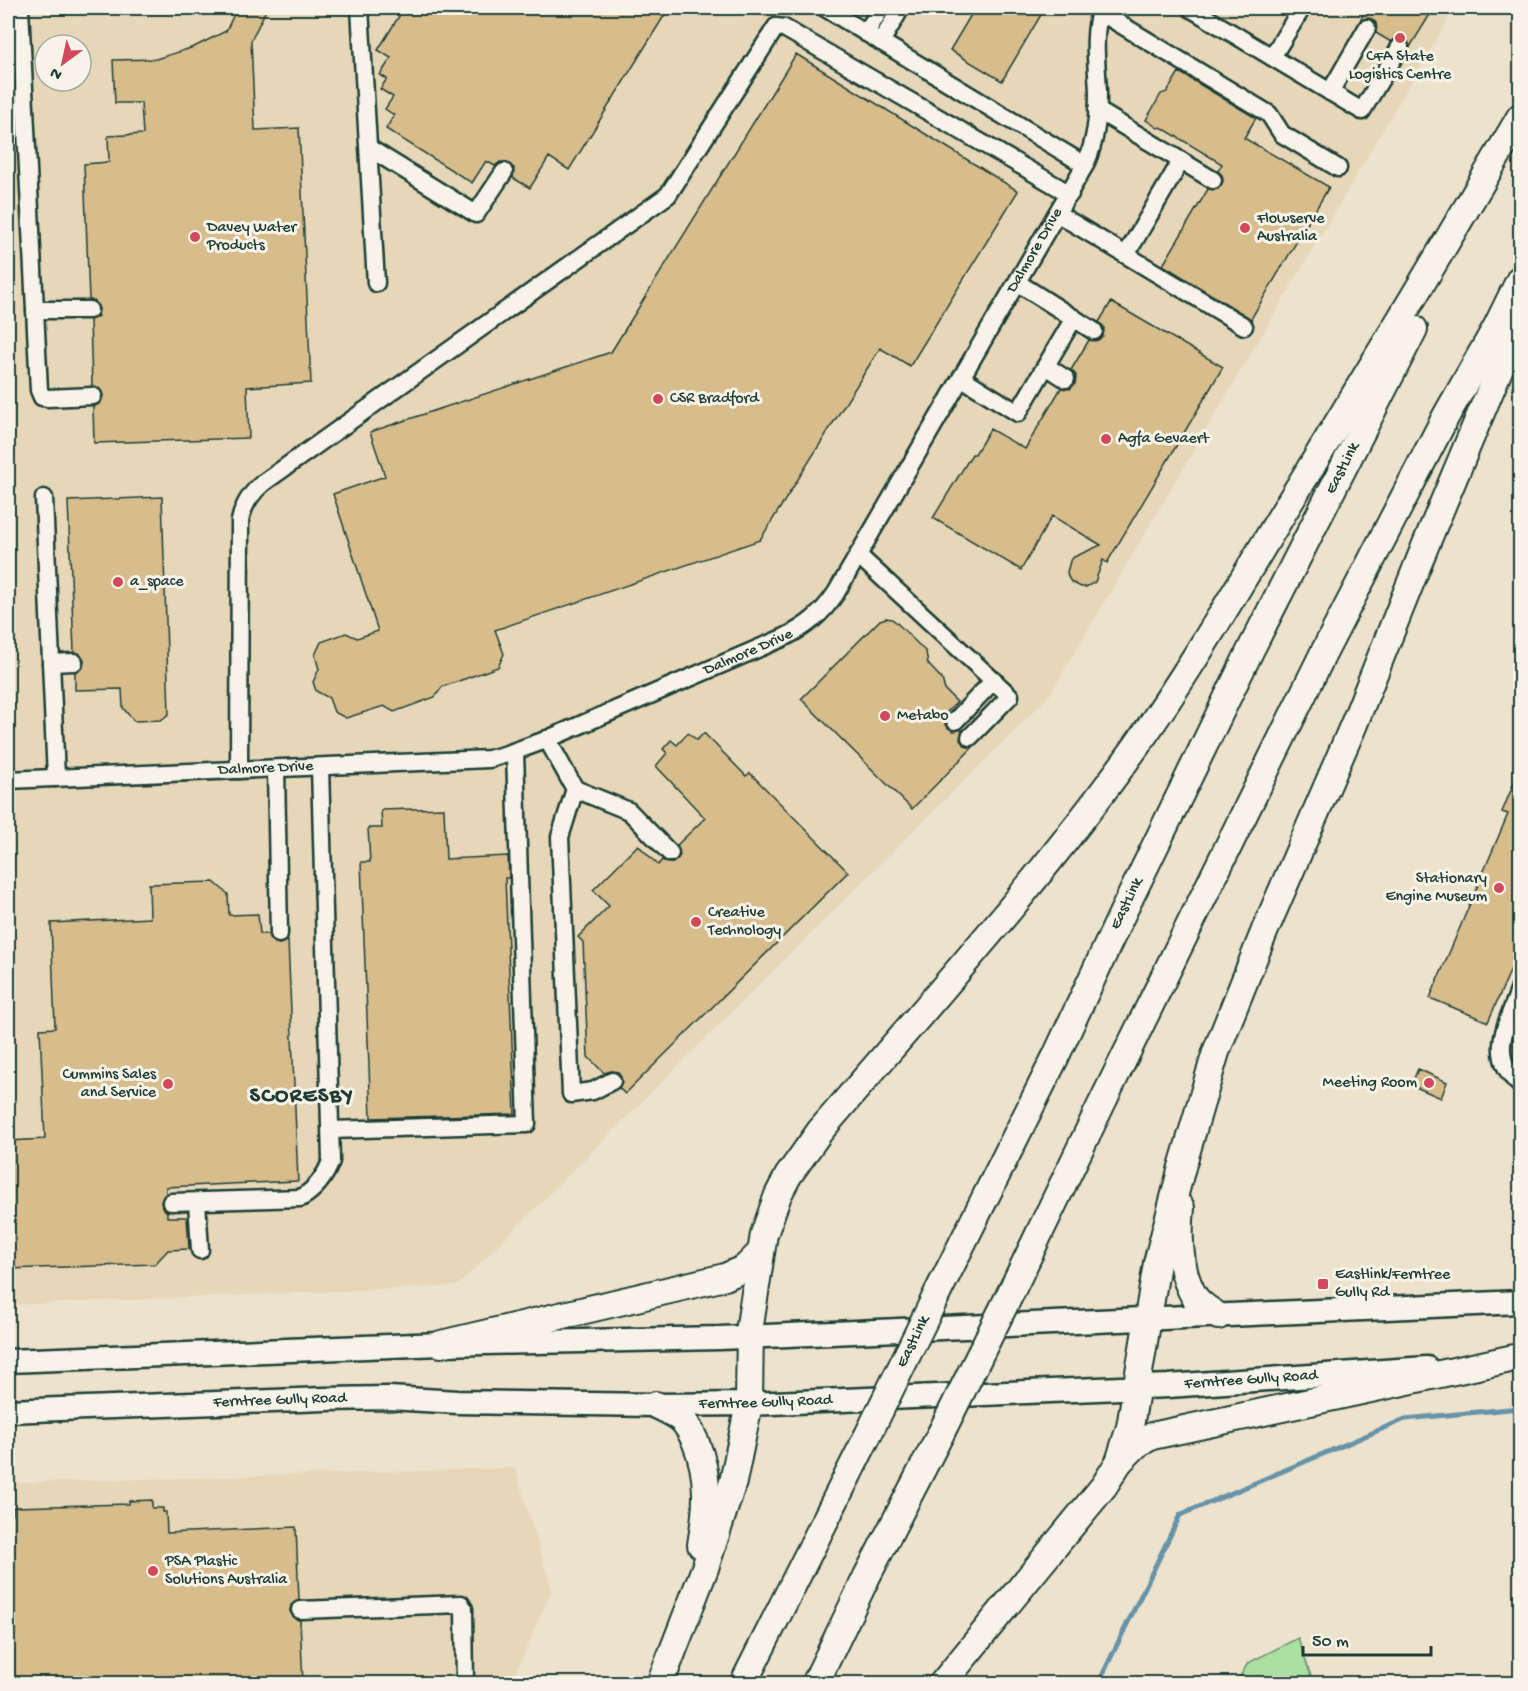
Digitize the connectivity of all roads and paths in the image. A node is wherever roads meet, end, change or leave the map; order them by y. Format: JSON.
{"nodes":[{"id":1,"x":20,"y":8,"type":"edge"},
{"id":2,"x":360,"y":8,"type":"edge"},
{"id":3,"x":825,"y":8,"type":"edge"},
{"id":4,"x":881,"y":8,"type":"edge"},
{"id":5,"x":901,"y":8,"type":"edge"},
{"id":6,"x":1190,"y":8,"type":"edge"},
{"id":7,"x":1302,"y":8,"type":"edge"},
{"id":8,"x":1101,"y":10,"type":"edge"},
{"id":9,"x":1368,"y":28,"type":"dead end"},
{"id":10,"x":866,"y":33,"type":"junction"},
{"id":11,"x":881,"y":42,"type":"junction"},
{"id":12,"x":1400,"y":47,"type":"dead end"},
{"id":13,"x":1272,"y":57,"type":"junction"},
{"id":14,"x":1330,"y":92,"type":"junction"},
{"id":15,"x":1097,"y":110,"type":"junction"},
{"id":16,"x":1521,"y":117,"type":"edge"},
{"id":17,"x":1521,"y":130,"type":"edge"},
{"id":18,"x":369,"y":148,"type":"junction"},
{"id":19,"x":1181,"y":161,"type":"junction"},
{"id":20,"x":1085,"y":165,"type":"junction"},
{"id":21,"x":1338,"y":168,"type":"dead end"},
{"id":22,"x":504,"y":172,"type":"dead end"},
{"id":23,"x":1213,"y":180,"type":"dead end"},
{"id":24,"x":1070,"y":194,"type":"junction"},
{"id":25,"x":1058,"y":214,"type":"junction"},
{"id":26,"x":1126,"y":255,"type":"junction"},
{"id":27,"x":1521,"y":279,"type":"edge"},
{"id":28,"x":376,"y":283,"type":"dead end"},
{"id":29,"x":1018,"y":283,"type":"junction"},
{"id":30,"x":34,"y":310,"type":"junction"},
{"id":31,"x":89,"y":310,"type":"dead end"},
{"id":32,"x":1074,"y":318,"type":"junction"},
{"id":33,"x":1521,"y":320,"type":"edge"},
{"id":34,"x":1244,"y":326,"type":"dead end"},
{"id":35,"x":1094,"y":331,"type":"dead end"},
{"id":36,"x":1046,"y":366,"type":"junction"},
{"id":37,"x":962,"y":378,"type":"junction"},
{"id":38,"x":1066,"y":379,"type":"dead end"},
{"id":39,"x":93,"y":396,"type":"dead end"},
{"id":40,"x":44,"y":498,"type":"dead end"},
{"id":41,"x":858,"y":555,"type":"junction"},
{"id":42,"x":74,"y":662,"type":"dead end"},
{"id":43,"x":51,"y":663,"type":"junction"},
{"id":44,"x":994,"y":680,"type":"junction"},
{"id":45,"x":955,"y":721,"type":"dead end"},
{"id":46,"x":970,"y":737,"type":"dead end"},
{"id":47,"x":547,"y":739,"type":"junction"},
{"id":48,"x":515,"y":752,"type":"junction"},
{"id":49,"x":320,"y":767,"type":"junction"},
{"id":50,"x":276,"y":769,"type":"junction"},
{"id":51,"x":239,"y":770,"type":"junction"},
{"id":52,"x":56,"y":778,"type":"junction"},
{"id":53,"x":8,"y":780,"type":"edge"},
{"id":54,"x":574,"y":789,"type":"junction"},
{"id":55,"x":670,"y":853,"type":"dead end"},
{"id":56,"x":279,"y":934,"type":"dead end"},
{"id":57,"x":1521,"y":988,"type":"edge"},
{"id":58,"x":612,"y":1081,"type":"dead end"},
{"id":59,"x":1521,"y":1085,"type":"edge"},
{"id":60,"x":1200,"y":1110,"type":"junction"},
{"id":61,"x":331,"y":1130,"type":"junction"},
{"id":62,"x":197,"y":1202,"type":"junction"},
{"id":63,"x":171,"y":1203,"type":"dead end"},
{"id":64,"x":200,"y":1250,"type":"dead end"},
{"id":65,"x":761,"y":1252,"type":"junction"},
{"id":66,"x":1521,"y":1302,"type":"edge"},
{"id":67,"x":1218,"y":1316,"type":"junction"},
{"id":68,"x":1148,"y":1319,"type":"junction"},
{"id":69,"x":751,"y":1337,"type":"junction"},
{"id":70,"x":441,"y":1344,"type":"junction"},
{"id":71,"x":1520,"y":1356,"type":"edge"},
{"id":72,"x":8,"y":1361,"type":"edge"},
{"id":73,"x":1137,"y":1388,"type":"junction"},
{"id":74,"x":749,"y":1404,"type":"junction"},
{"id":75,"x":656,"y":1406,"type":"junction"},
{"id":76,"x":8,"y":1411,"type":"edge"},
{"id":77,"x":1119,"y":1462,"type":"junction"},
{"id":78,"x":691,"y":1601,"type":"junction"},
{"id":79,"x":300,"y":1610,"type":"dead end"},
{"id":80,"x":465,"y":1683,"type":"edge"},
{"id":81,"x":660,"y":1683,"type":"edge"},
{"id":82,"x":743,"y":1683,"type":"edge"},
{"id":83,"x":815,"y":1683,"type":"edge"},
{"id":84,"x":942,"y":1683,"type":"edge"}],
"edges":[{"from":1,"to":30,"type":"street"},
{"from":2,"to":18,"type":"street"},
{"from":3,"to":10,"type":"street"},
{"from":4,"to":10,"type":"street"},
{"from":5,"to":11,"type":"street"},
{"from":6,"to":13,"type":"street"},
{"from":7,"to":13,"type":"street"},
{"from":8,"to":15,"type":"street","name":"Dalmore Drive"},
{"from":8,"to":21,"type":"street"},
{"from":9,"to":14,"type":"street"},
{"from":10,"to":11,"type":"street"},
{"from":11,"to":20,"type":"street"},
{"from":12,"to":14,"type":"street"},
{"from":13,"to":14,"type":"street"},
{"from":15,"to":19,"type":"street"},
{"from":15,"to":20,"type":"street","name":"Dalmore Drive"},
{"from":16,"to":65,"type":"highway"},
{"from":17,"to":82,"type":"highway","name":"EastLink","bridge":true},
{"from":18,"to":22,"type":"street"},
{"from":18,"to":28,"type":"street"},
{"from":19,"to":23,"type":"street"},
{"from":19,"to":26,"type":"street"},
{"from":20,"to":24,"type":"street","name":"Dalmore Drive"},
{"from":24,"to":25,"type":"street","name":"Dalmore Drive"},
{"from":24,"to":51,"type":"street"},
{"from":25,"to":26,"type":"street"},
{"from":25,"to":29,"type":"street","name":"Dalmore Drive"},
{"from":26,"to":34,"type":"street"},
{"from":27,"to":83,"type":"highway","bridge":true},
{"from":29,"to":32,"type":"street"},
{"from":29,"to":37,"type":"street","name":"Dalmore Drive"},
{"from":30,"to":31,"type":"street"},
{"from":30,"to":39,"type":"street"},
{"from":32,"to":35,"type":"street"},
{"from":32,"to":36,"type":"street"},
{"from":33,"to":60,"type":"highway"},
{"from":36,"to":37,"type":"street"},
{"from":36,"to":38,"type":"street"},
{"from":37,"to":41,"type":"street","name":"Dalmore Drive"},
{"from":40,"to":43,"type":"street"},
{"from":41,"to":44,"type":"street"},
{"from":41,"to":47,"type":"street","name":"Dalmore Drive"},
{"from":42,"to":43,"type":"street"},
{"from":43,"to":52,"type":"street"},
{"from":44,"to":45,"type":"street"},
{"from":44,"to":46,"type":"street"},
{"from":47,"to":48,"type":"street","name":"Dalmore Drive"},
{"from":47,"to":54,"type":"street"},
{"from":48,"to":49,"type":"street","name":"Dalmore Drive"},
{"from":48,"to":61,"type":"street"},
{"from":49,"to":50,"type":"street","name":"Dalmore Drive"},
{"from":49,"to":61,"type":"street"},
{"from":50,"to":51,"type":"street","name":"Dalmore Drive"},
{"from":50,"to":56,"type":"street"},
{"from":51,"to":52,"type":"street","name":"Dalmore Drive"},
{"from":52,"to":53,"type":"street","name":"Dalmore Drive"},
{"from":54,"to":55,"type":"street"},
{"from":54,"to":58,"type":"street"},
{"from":57,"to":59,"type":"street"},
{"from":60,"to":67,"type":"highway"},
{"from":60,"to":68,"type":"highway"},
{"from":61,"to":62,"type":"street"},
{"from":62,"to":63,"type":"street"},
{"from":62,"to":64,"type":"street"},
{"from":65,"to":69,"type":"highway"},
{"from":65,"to":70,"type":"highway"},
{"from":66,"to":67,"type":"main road"},
{"from":67,"to":68,"type":"main road"},
{"from":68,"to":69,"type":"main road"},
{"from":68,"to":73,"type":"highway"},
{"from":69,"to":70,"type":"main road"},
{"from":69,"to":74,"type":"highway"},
{"from":70,"to":72,"type":"main road"},
{"from":71,"to":73,"type":"main road","name":"Ferntree Gully Road"},
{"from":71,"to":77,"type":"highway"},
{"from":73,"to":74,"type":"main road","name":"Ferntree Gully Road"},
{"from":73,"to":77,"type":"highway"},
{"from":74,"to":75,"type":"main road","name":"Ferntree Gully Road"},
{"from":74,"to":78,"type":"highway"},
{"from":75,"to":76,"type":"main road","name":"Ferntree Gully Road"},
{"from":75,"to":78,"type":"highway"},
{"from":77,"to":84,"type":"highway"},
{"from":78,"to":81,"type":"highway"},
{"from":79,"to":80,"type":"street"}]}
